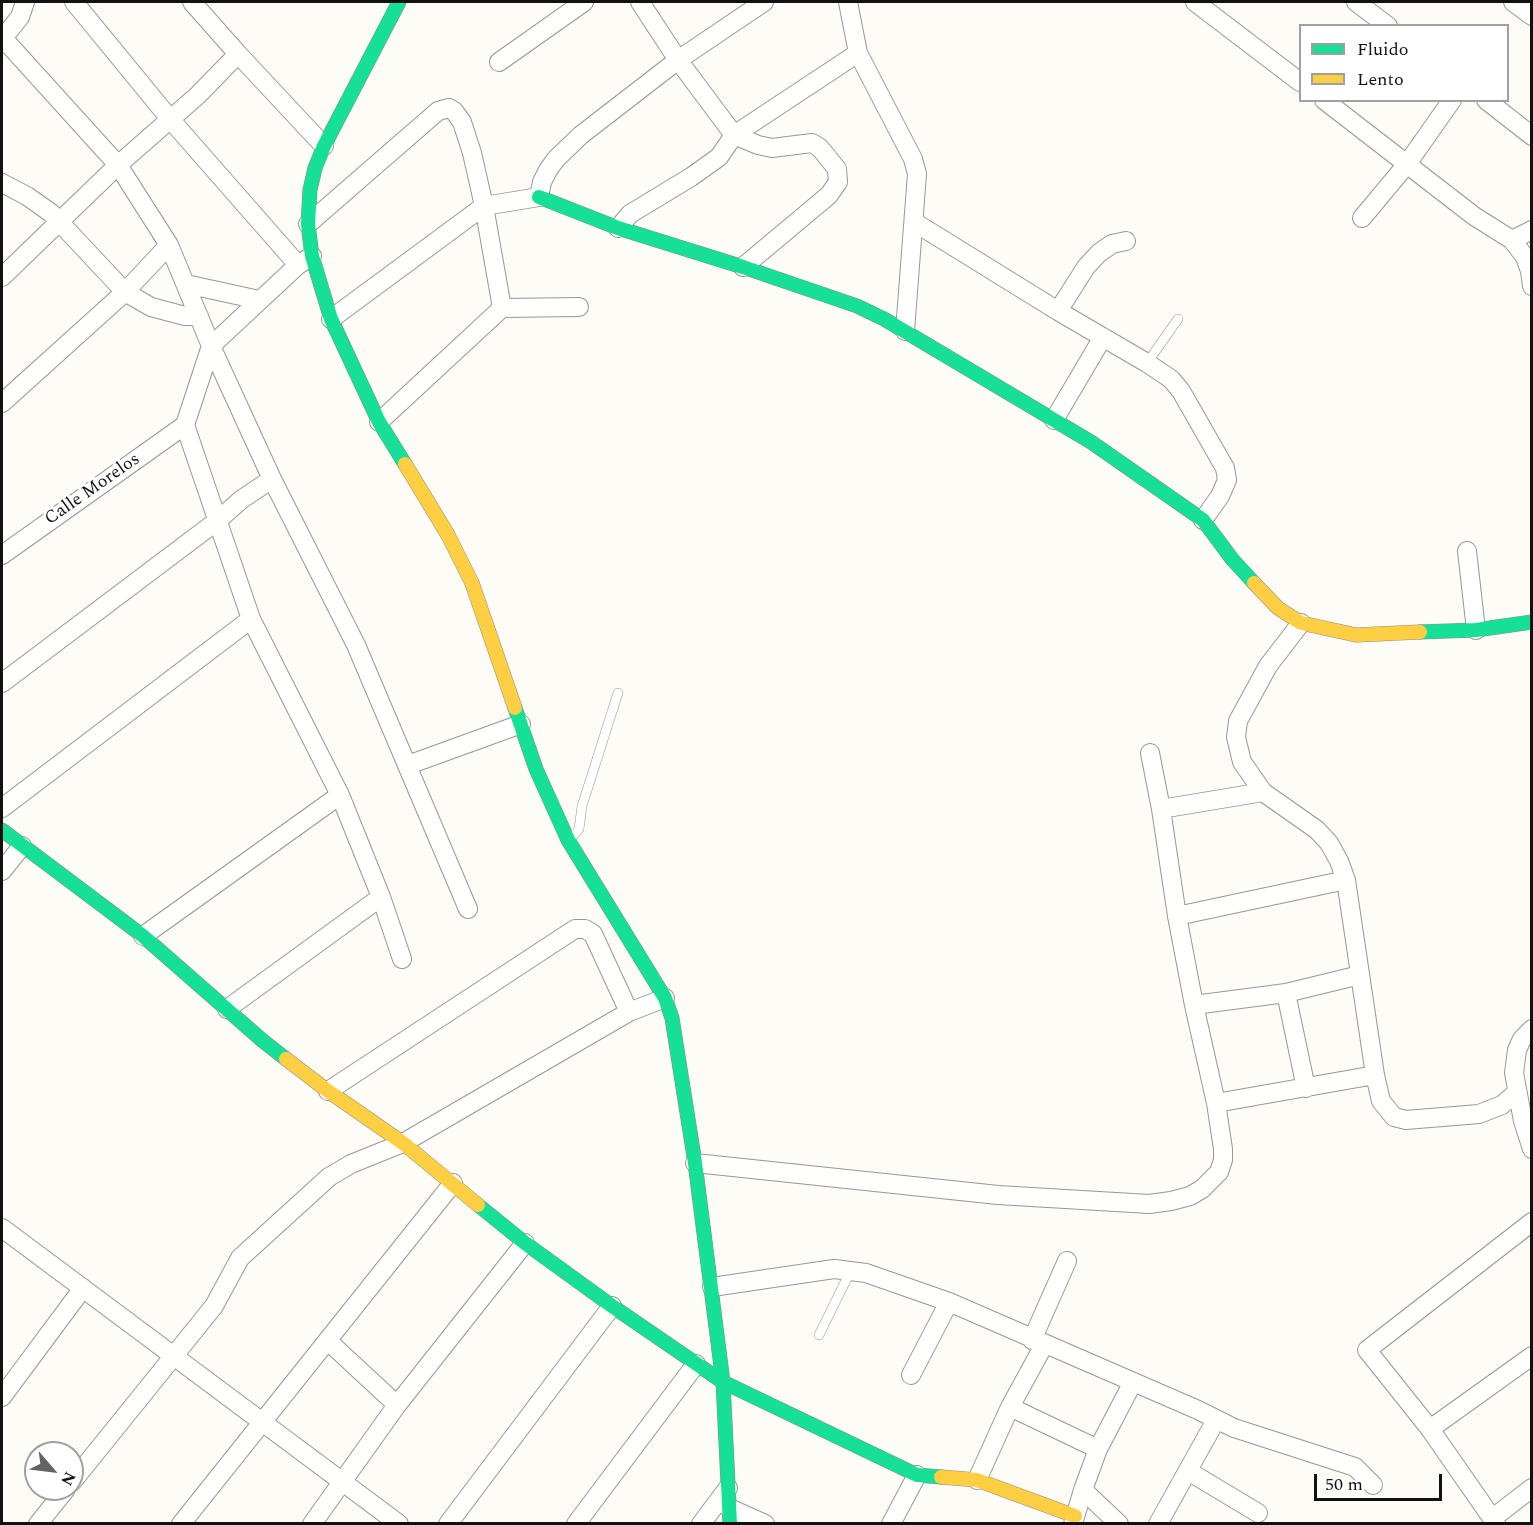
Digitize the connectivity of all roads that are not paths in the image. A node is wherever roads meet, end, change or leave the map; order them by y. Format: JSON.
{"nodes":[{"id":1,"x":25,"y":2,"type":"edge"},
{"id":2,"x":74,"y":2,"type":"edge"},
{"id":3,"x":192,"y":2,"type":"edge"},
{"id":4,"x":399,"y":2,"type":"edge"},
{"id":5,"x":584,"y":2,"type":"edge"},
{"id":6,"x":640,"y":2,"type":"edge"},
{"id":7,"x":764,"y":2,"type":"edge"},
{"id":8,"x":848,"y":2,"type":"edge"},
{"id":9,"x":1195,"y":2,"type":"edge"},
{"id":10,"x":1356,"y":2,"type":"edge"},
{"id":11,"x":1513,"y":2,"type":"edge"},
{"id":12,"x":1532,"y":16,"type":"edge"},
{"id":13,"x":1385,"y":24,"type":"edge"},
{"id":14,"x":2,"y":38,"type":"edge"},
{"id":15,"x":858,"y":53,"type":"junction"},
{"id":16,"x":238,"y":54,"type":"junction"},
{"id":17,"x":678,"y":60,"type":"junction"},
{"id":18,"x":499,"y":62,"type":"dead end"},
{"id":19,"x":1299,"y":81,"type":"edge"},
{"id":20,"x":1327,"y":102,"type":"edge"},
{"id":21,"x":1451,"y":102,"type":"edge"},
{"id":22,"x":1489,"y":102,"type":"edge"},
{"id":23,"x":170,"y":119,"type":"junction"},
{"id":24,"x":734,"y":135,"type":"junction"},
{"id":25,"x":1532,"y":136,"type":"edge"},
{"id":26,"x":324,"y":146,"type":"junction"},
{"id":27,"x":1407,"y":164,"type":"junction"},
{"id":28,"x":118,"y":165,"type":"junction"},
{"id":29,"x":2,"y":183,"type":"edge"},
{"id":30,"x":538,"y":197,"type":"junction"},
{"id":31,"x":484,"y":207,"type":"junction"},
{"id":32,"x":1362,"y":218,"type":"dead end"},
{"id":33,"x":59,"y":221,"type":"junction"},
{"id":34,"x":914,"y":222,"type":"junction"},
{"id":35,"x":308,"y":224,"type":"junction"},
{"id":36,"x":618,"y":228,"type":"junction"},
{"id":37,"x":1532,"y":230,"type":"edge"},
{"id":38,"x":1512,"y":240,"type":"junction"},
{"id":39,"x":1126,"y":241,"type":"dead end"},
{"id":40,"x":169,"y":245,"type":"junction"},
{"id":41,"x":305,"y":261,"type":"junction"},
{"id":42,"x":743,"y":267,"type":"junction"},
{"id":43,"x":2,"y":277,"type":"edge"},
{"id":44,"x":186,"y":284,"type":"junction"},
{"id":45,"x":1532,"y":286,"type":"edge"},
{"id":46,"x":125,"y":292,"type":"junction"},
{"id":47,"x":260,"y":300,"type":"junction"},
{"id":48,"x":579,"y":307,"type":"dead end"},
{"id":49,"x":502,"y":308,"type":"junction"},
{"id":50,"x":1058,"y":311,"type":"junction"},
{"id":51,"x":199,"y":316,"type":"junction"},
{"id":52,"x":331,"y":319,"type":"junction"},
{"id":53,"x":1178,"y":319,"type":"dead end"},
{"id":54,"x":905,"y":331,"type":"junction"},
{"id":55,"x":1103,"y":337,"type":"junction"},
{"id":56,"x":211,"y":346,"type":"junction"},
{"id":57,"x":1147,"y":363,"type":"junction"},
{"id":58,"x":2,"y":403,"type":"edge"},
{"id":59,"x":1054,"y":420,"type":"junction"},
{"id":60,"x":379,"y":422,"type":"junction"},
{"id":61,"x":185,"y":425,"type":"junction"},
{"id":62,"x":272,"y":479,"type":"junction"},
{"id":63,"x":1203,"y":520,"type":"junction"},
{"id":64,"x":217,"y":521,"type":"junction"},
{"id":65,"x":1467,"y":551,"type":"dead end"},
{"id":66,"x":2,"y":555,"type":"edge"},
{"id":67,"x":251,"y":619,"type":"junction"},
{"id":68,"x":1532,"y":622,"type":"edge"},
{"id":69,"x":1302,"y":623,"type":"junction"},
{"id":70,"x":1476,"y":630,"type":"junction"},
{"id":71,"x":2,"y":683,"type":"edge"},
{"id":72,"x":618,"y":693,"type":"dead end"},
{"id":73,"x":521,"y":724,"type":"junction"},
{"id":74,"x":1150,"y":753,"type":"dead end"},
{"id":75,"x":408,"y":765,"type":"junction"},
{"id":76,"x":1263,"y":792,"type":"junction"},
{"id":77,"x":340,"y":795,"type":"junction"},
{"id":78,"x":2,"y":808,"type":"edge"},
{"id":79,"x":1161,"y":809,"type":"junction"},
{"id":80,"x":2,"y":830,"type":"edge"},
{"id":81,"x":568,"y":840,"type":"junction"},
{"id":82,"x":22,"y":846,"type":"junction"},
{"id":83,"x":2,"y":871,"type":"edge"},
{"id":84,"x":1346,"y":880,"type":"junction"},
{"id":85,"x":381,"y":897,"type":"junction"},
{"id":86,"x":468,"y":909,"type":"dead end"},
{"id":87,"x":1177,"y":915,"type":"junction"},
{"id":88,"x":143,"y":936,"type":"junction"},
{"id":89,"x":402,"y":959,"type":"dead end"},
{"id":90,"x":1360,"y":975,"type":"junction"},
{"id":91,"x":1286,"y":993,"type":"junction"},
{"id":92,"x":665,"y":998,"type":"junction"},
{"id":93,"x":1194,"y":1005,"type":"junction"},
{"id":94,"x":227,"y":1009,"type":"junction"},
{"id":95,"x":629,"y":1012,"type":"junction"},
{"id":96,"x":1532,"y":1029,"type":"edge"},
{"id":97,"x":1375,"y":1075,"type":"junction"},
{"id":98,"x":1306,"y":1089,"type":"junction"},
{"id":99,"x":328,"y":1091,"type":"junction"},
{"id":100,"x":1516,"y":1093,"type":"junction"},
{"id":101,"x":1216,"y":1104,"type":"junction"},
{"id":102,"x":403,"y":1143,"type":"junction"},
{"id":103,"x":1532,"y":1149,"type":"edge"},
{"id":104,"x":695,"y":1163,"type":"junction"},
{"id":105,"x":453,"y":1183,"type":"junction"},
{"id":106,"x":1532,"y":1222,"type":"edge"},
{"id":107,"x":2,"y":1228,"type":"edge"},
{"id":108,"x":525,"y":1243,"type":"junction"},
{"id":109,"x":1067,"y":1261,"type":"dead end"},
{"id":110,"x":851,"y":1270,"type":"junction"},
{"id":111,"x":712,"y":1287,"type":"junction"},
{"id":112,"x":83,"y":1288,"type":"junction"},
{"id":113,"x":949,"y":1302,"type":"junction"},
{"id":114,"x":612,"y":1306,"type":"junction"},
{"id":115,"x":819,"y":1335,"type":"dead end"},
{"id":116,"x":328,"y":1341,"type":"junction"},
{"id":117,"x":1038,"y":1342,"type":"junction"},
{"id":118,"x":174,"y":1356,"type":"junction"},
{"id":119,"x":1532,"y":1356,"type":"edge"},
{"id":120,"x":696,"y":1364,"type":"junction"},
{"id":121,"x":911,"y":1375,"type":"dead end"},
{"id":122,"x":723,"y":1382,"type":"junction"},
{"id":123,"x":1133,"y":1382,"type":"junction"},
{"id":124,"x":2,"y":1397,"type":"edge"},
{"id":125,"x":397,"y":1406,"type":"junction"},
{"id":126,"x":1010,"y":1407,"type":"junction"},
{"id":127,"x":1216,"y":1420,"type":"junction"},
{"id":128,"x":264,"y":1421,"type":"junction"},
{"id":129,"x":1430,"y":1429,"type":"junction"},
{"id":130,"x":1098,"y":1449,"type":"junction"},
{"id":131,"x":84,"y":1467,"type":"edge"},
{"id":132,"x":1188,"y":1471,"type":"junction"},
{"id":133,"x":917,"y":1475,"type":"junction"},
{"id":134,"x":343,"y":1480,"type":"junction"},
{"id":135,"x":977,"y":1480,"type":"junction"},
{"id":136,"x":1373,"y":1485,"type":"dead end"},
{"id":137,"x":728,"y":1488,"type":"junction"},
{"id":138,"x":1532,"y":1488,"type":"edge"},
{"id":139,"x":1083,"y":1490,"type":"junction"},
{"id":140,"x":56,"y":1501,"type":"edge"},
{"id":141,"x":1257,"y":1513,"type":"dead end"},
{"id":142,"x":730,"y":1516,"type":"edge"},
{"id":143,"x":1074,"y":1520,"type":"edge"},
{"id":144,"x":1494,"y":1521,"type":"edge"},
{"id":145,"x":38,"y":1524,"type":"edge"},
{"id":146,"x":181,"y":1524,"type":"edge"},
{"id":147,"x":312,"y":1524,"type":"edge"},
{"id":148,"x":399,"y":1524,"type":"edge"},
{"id":149,"x":448,"y":1524,"type":"edge"},
{"id":150,"x":576,"y":1524,"type":"edge"},
{"id":151,"x":701,"y":1524,"type":"edge"},
{"id":152,"x":765,"y":1524,"type":"edge"},
{"id":153,"x":891,"y":1524,"type":"edge"},
{"id":154,"x":1119,"y":1524,"type":"edge"},
{"id":155,"x":1158,"y":1524,"type":"edge"}],
"edges":[{"from":1,"to":14,"type":"street"},
{"from":2,"to":23,"type":"street"},
{"from":3,"to":16,"type":"street"},
{"from":4,"to":26,"type":"street"},
{"from":5,"to":18,"type":"street"},
{"from":6,"to":17,"type":"street"},
{"from":7,"to":17,"type":"street"},
{"from":8,"to":15,"type":"street"},
{"from":9,"to":19,"type":"street"},
{"from":10,"to":13,"type":"street"},
{"from":11,"to":12,"type":"street"},
{"from":14,"to":28,"type":"street"},
{"from":15,"to":24,"type":"street"},
{"from":15,"to":34,"type":"street"},
{"from":16,"to":23,"type":"street"},
{"from":16,"to":26,"type":"street"},
{"from":17,"to":24,"type":"street"},
{"from":17,"to":30,"type":"street"},
{"from":20,"to":27,"type":"street"},
{"from":21,"to":27,"type":"street"},
{"from":22,"to":25,"type":"street"},
{"from":23,"to":28,"type":"street"},
{"from":23,"to":41,"type":"street"},
{"from":24,"to":36,"type":"street"},
{"from":24,"to":42,"type":"street"},
{"from":26,"to":35,"type":"street"},
{"from":27,"to":32,"type":"street"},
{"from":27,"to":38,"type":"street"},
{"from":28,"to":33,"type":"street"},
{"from":28,"to":40,"type":"street"},
{"from":29,"to":33,"type":"street"},
{"from":30,"to":31,"type":"street"},
{"from":30,"to":36,"type":"street"},
{"from":31,"to":35,"type":"street"},
{"from":31,"to":49,"type":"street"},
{"from":31,"to":52,"type":"street"},
{"from":33,"to":43,"type":"street"},
{"from":33,"to":46,"type":"street"},
{"from":34,"to":50,"type":"street"},
{"from":34,"to":54,"type":"street"},
{"from":35,"to":41,"type":"street"},
{"from":36,"to":42,"type":"street"},
{"from":37,"to":38,"type":"street"},
{"from":38,"to":45,"type":"street"},
{"from":39,"to":50,"type":"street"},
{"from":40,"to":44,"type":"street"},
{"from":40,"to":46,"type":"street"},
{"from":41,"to":47,"type":"street"},
{"from":41,"to":52,"type":"street"},
{"from":42,"to":54,"type":"street"},
{"from":44,"to":47,"type":"street"},
{"from":44,"to":51,"type":"street"},
{"from":46,"to":51,"type":"street"},
{"from":46,"to":58,"type":"street"},
{"from":47,"to":56,"type":"street"},
{"from":48,"to":49,"type":"street"},
{"from":49,"to":60,"type":"street"},
{"from":50,"to":55,"type":"street"},
{"from":51,"to":56,"type":"street"},
{"from":52,"to":60,"type":"street"},
{"from":53,"to":57,"type":"lane"},
{"from":54,"to":59,"type":"street"},
{"from":55,"to":57,"type":"street"},
{"from":55,"to":59,"type":"street"},
{"from":56,"to":61,"type":"street"},
{"from":56,"to":62,"type":"street"},
{"from":57,"to":63,"type":"street"},
{"from":59,"to":63,"type":"street"},
{"from":60,"to":73,"type":"street"},
{"from":61,"to":64,"type":"street"},
{"from":61,"to":66,"type":"street","name":"Calle Morelos"},
{"from":62,"to":64,"type":"street"},
{"from":62,"to":75,"type":"street"},
{"from":63,"to":69,"type":"street"},
{"from":64,"to":67,"type":"street"},
{"from":64,"to":71,"type":"street"},
{"from":65,"to":70,"type":"street"},
{"from":67,"to":77,"type":"street"},
{"from":67,"to":78,"type":"street"},
{"from":68,"to":70,"type":"street"},
{"from":69,"to":70,"type":"street"},
{"from":69,"to":76,"type":"street"},
{"from":72,"to":81,"type":"lane"},
{"from":73,"to":75,"type":"street"},
{"from":73,"to":81,"type":"street"},
{"from":74,"to":79,"type":"street"},
{"from":75,"to":86,"type":"street"},
{"from":76,"to":79,"type":"street"},
{"from":76,"to":84,"type":"street"},
{"from":77,"to":85,"type":"street"},
{"from":77,"to":88,"type":"street"},
{"from":79,"to":87,"type":"street"},
{"from":80,"to":82,"type":"street"},
{"from":81,"to":92,"type":"street"},
{"from":82,"to":83,"type":"street"},
{"from":82,"to":88,"type":"street"},
{"from":84,"to":87,"type":"street"},
{"from":84,"to":90,"type":"street"},
{"from":85,"to":89,"type":"street"},
{"from":85,"to":94,"type":"street"},
{"from":87,"to":93,"type":"street"},
{"from":88,"to":94,"type":"street"},
{"from":90,"to":91,"type":"street"},
{"from":90,"to":97,"type":"street"},
{"from":91,"to":93,"type":"street"},
{"from":91,"to":98,"type":"street"},
{"from":92,"to":95,"type":"street"},
{"from":92,"to":104,"type":"street"},
{"from":93,"to":101,"type":"street"},
{"from":94,"to":99,"type":"street"},
{"from":95,"to":99,"type":"street"},
{"from":95,"to":102,"type":"street"},
{"from":96,"to":100,"type":"street"},
{"from":97,"to":98,"type":"street"},
{"from":97,"to":100,"type":"street"},
{"from":98,"to":101,"type":"street"},
{"from":99,"to":102,"type":"street"},
{"from":100,"to":103,"type":"street"},
{"from":101,"to":104,"type":"street"},
{"from":102,"to":105,"type":"street"},
{"from":102,"to":118,"type":"street"},
{"from":104,"to":111,"type":"street"},
{"from":105,"to":108,"type":"street"},
{"from":105,"to":116,"type":"street"},
{"from":106,"to":129,"type":"street"},
{"from":107,"to":112,"type":"street"},
{"from":108,"to":114,"type":"street"},
{"from":108,"to":125,"type":"street"},
{"from":109,"to":117,"type":"street"},
{"from":110,"to":111,"type":"street"},
{"from":110,"to":113,"type":"street"},
{"from":110,"to":115,"type":"lane"},
{"from":111,"to":122,"type":"street"},
{"from":112,"to":118,"type":"street"},
{"from":112,"to":124,"type":"street"},
{"from":113,"to":117,"type":"street"},
{"from":113,"to":121,"type":"street"},
{"from":114,"to":120,"type":"street"},
{"from":114,"to":149,"type":"street"},
{"from":116,"to":125,"type":"street"},
{"from":116,"to":128,"type":"street"},
{"from":117,"to":123,"type":"street"},
{"from":117,"to":126,"type":"street"},
{"from":118,"to":128,"type":"street"},
{"from":118,"to":131,"type":"street"},
{"from":119,"to":129,"type":"street"},
{"from":120,"to":122,"type":"street"},
{"from":120,"to":150,"type":"street"},
{"from":122,"to":133,"type":"street"},
{"from":122,"to":137,"type":"street"},
{"from":123,"to":127,"type":"street"},
{"from":123,"to":130,"type":"street"},
{"from":125,"to":134,"type":"street"},
{"from":126,"to":130,"type":"street"},
{"from":126,"to":135,"type":"street"},
{"from":127,"to":132,"type":"street"},
{"from":127,"to":136,"type":"street"},
{"from":128,"to":134,"type":"street"},
{"from":128,"to":146,"type":"street"},
{"from":129,"to":144,"type":"street"},
{"from":130,"to":139,"type":"street"},
{"from":132,"to":141,"type":"street"},
{"from":132,"to":155,"type":"street"},
{"from":133,"to":135,"type":"street"},
{"from":133,"to":153,"type":"street"},
{"from":134,"to":147,"type":"street"},
{"from":134,"to":148,"type":"street"},
{"from":135,"to":143,"type":"street"},
{"from":137,"to":142,"type":"street"},
{"from":137,"to":151,"type":"street"},
{"from":138,"to":144,"type":"street"},
{"from":139,"to":143,"type":"street"},
{"from":139,"to":154,"type":"street"},
{"from":140,"to":145,"type":"street"},
{"from":142,"to":152,"type":"street"}]}
